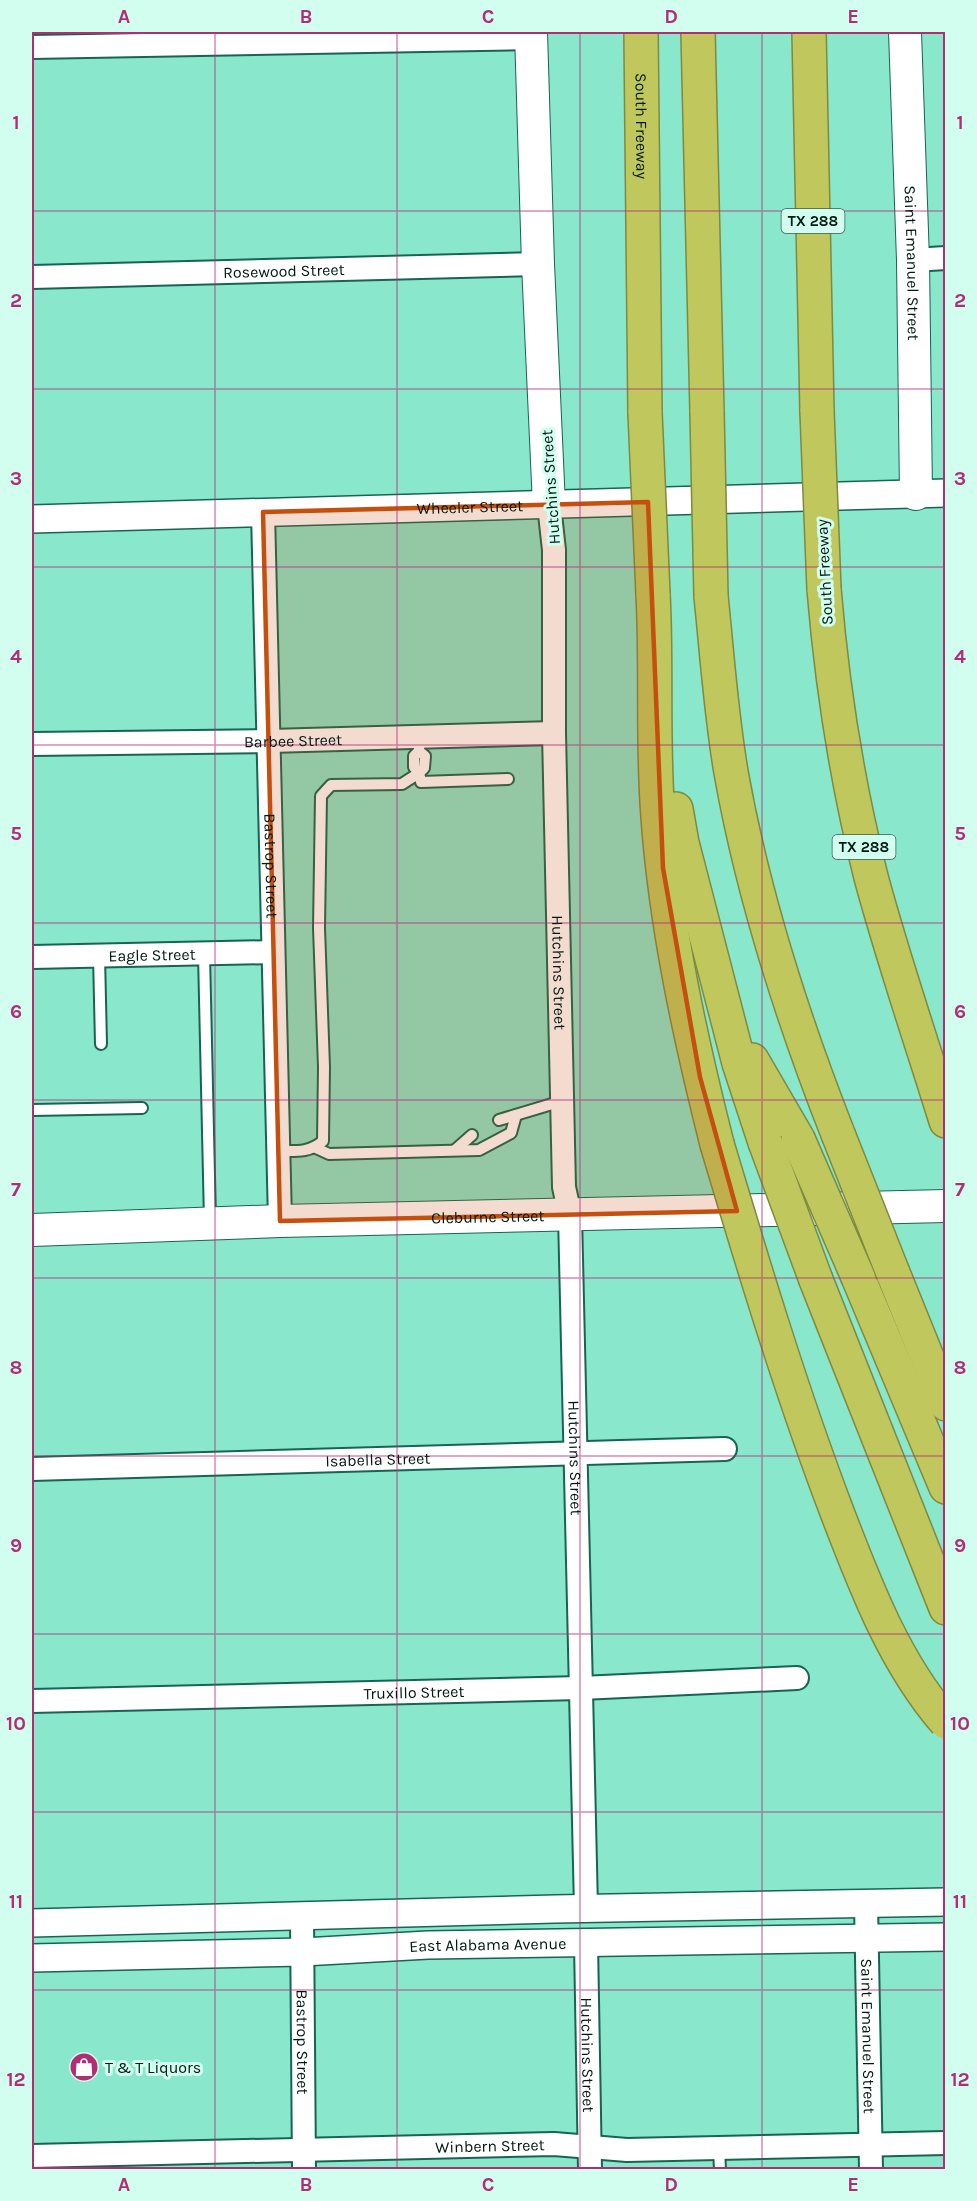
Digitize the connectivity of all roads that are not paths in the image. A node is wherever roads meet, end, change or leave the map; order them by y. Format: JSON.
{"nodes":[{"id":1,"x":641,"y":32,"type":"edge"},
{"id":2,"x":698,"y":32,"type":"edge"},
{"id":3,"x":809,"y":32,"type":"edge"},
{"id":4,"x":905,"y":32,"type":"edge"},
{"id":5,"x":532,"y":35,"type":"edge"},
{"id":6,"x":32,"y":47,"type":"edge"},
{"id":7,"x":945,"y":258,"type":"edge"},
{"id":8,"x":913,"y":260,"type":"junction"},
{"id":9,"x":538,"y":264,"type":"junction"},
{"id":10,"x":32,"y":277,"type":"edge"},
{"id":11,"x":931,"y":494,"type":"edge"},
{"id":12,"x":549,"y":505,"type":"junction"},
{"id":13,"x":263,"y":512,"type":"junction"},
{"id":14,"x":32,"y":519,"type":"edge"},
{"id":15,"x":656,"y":653,"type":"junction"},
{"id":16,"x":554,"y":733,"type":"junction"},
{"id":17,"x":270,"y":741,"type":"junction"},
{"id":18,"x":32,"y":744,"type":"edge"},
{"id":19,"x":419,"y":744,"type":"junction"},
{"id":20,"x":419,"y":773,"type":"junction"},
{"id":21,"x":508,"y":778,"type":"dead end"},
{"id":22,"x":273,"y":952,"type":"junction"},
{"id":23,"x":204,"y":954,"type":"junction"},
{"id":24,"x":99,"y":956,"type":"junction"},
{"id":25,"x":32,"y":957,"type":"edge"},
{"id":26,"x":730,"y":1023,"type":"junction"},
{"id":27,"x":101,"y":1044,"type":"dead end"},
{"id":28,"x":562,"y":1101,"type":"junction"},
{"id":29,"x":142,"y":1108,"type":"dead end"},
{"id":30,"x":942,"y":1109,"type":"edge"},
{"id":31,"x":32,"y":1110,"type":"edge"},
{"id":32,"x":516,"y":1115,"type":"junction"},
{"id":33,"x":499,"y":1120,"type":"dead end"},
{"id":34,"x":472,"y":1135,"type":"dead end"},
{"id":35,"x":316,"y":1148,"type":"junction"},
{"id":36,"x":455,"y":1150,"type":"junction"},
{"id":37,"x":278,"y":1151,"type":"junction"},
{"id":38,"x":945,"y":1206,"type":"edge"},
{"id":39,"x":570,"y":1215,"type":"junction"},
{"id":40,"x":280,"y":1221,"type":"junction"},
{"id":41,"x":210,"y":1223,"type":"junction"},
{"id":42,"x":32,"y":1230,"type":"edge"},
{"id":43,"x":945,"y":1404,"type":"edge"},
{"id":44,"x":725,"y":1449,"type":"dead end"},
{"id":45,"x":575,"y":1454,"type":"junction"},
{"id":46,"x":32,"y":1469,"type":"edge"},
{"id":47,"x":945,"y":1487,"type":"edge"},
{"id":48,"x":945,"y":1608,"type":"edge"},
{"id":49,"x":797,"y":1678,"type":"dead end"},
{"id":50,"x":581,"y":1688,"type":"junction"},
{"id":51,"x":32,"y":1701,"type":"edge"},
{"id":52,"x":945,"y":1722,"type":"edge"},
{"id":53,"x":945,"y":1902,"type":"edge"},
{"id":54,"x":866,"y":1904,"type":"junction"},
{"id":55,"x":586,"y":1908,"type":"junction"},
{"id":56,"x":303,"y":1916,"type":"junction"},
{"id":57,"x":32,"y":1923,"type":"edge"},
{"id":58,"x":945,"y":1937,"type":"edge"},
{"id":59,"x":866,"y":1940,"type":"junction"},
{"id":60,"x":586,"y":1943,"type":"junction"},
{"id":61,"x":303,"y":1952,"type":"junction"},
{"id":62,"x":32,"y":1958,"type":"edge"},
{"id":63,"x":945,"y":2143,"type":"edge"},
{"id":64,"x":870,"y":2145,"type":"junction"},
{"id":65,"x":32,"y":2156,"type":"edge"},
{"id":66,"x":590,"y":2159,"type":"edge"},
{"id":67,"x":719,"y":2159,"type":"edge"},
{"id":68,"x":304,"y":2160,"type":"edge"},
{"id":69,"x":871,"y":2169,"type":"edge"}],
"edges":[{"from":1,"to":15,"type":"highway","name":"South Freeway","bridge":true},
{"from":2,"to":43,"type":"highway","bridge":true},
{"from":3,"to":30,"type":"highway","name":"South Freeway","number":"TX 288","bridge":true},
{"from":4,"to":8,"type":"main road","name":"Saint Emanuel Street"},
{"from":5,"to":6,"type":"street"},
{"from":5,"to":9,"type":"main road","name":"Hutchins Street"},
{"from":7,"to":8,"type":"street"},
{"from":8,"to":11,"type":"main road","name":"Saint Emanuel Street"},
{"from":9,"to":10,"type":"street","name":"Rosewood Street"},
{"from":9,"to":12,"type":"main road","name":"Hutchins Street"},
{"from":11,"to":12,"type":"street","name":"Wheeler Street"},
{"from":12,"to":13,"type":"street","name":"Wheeler Street"},
{"from":12,"to":16,"type":"street","name":"Hutchins Street"},
{"from":13,"to":14,"type":"street","name":"Wheeler Street"},
{"from":13,"to":17,"type":"street","name":"Bastrop Street"},
{"from":15,"to":26,"type":"highway"},
{"from":15,"to":52,"type":"highway","bridge":true},
{"from":16,"to":19,"type":"street","name":"Barbee Street"},
{"from":16,"to":28,"type":"street","name":"Hutchins Street"},
{"from":17,"to":18,"type":"street","name":"Barbee Street"},
{"from":17,"to":19,"type":"street","name":"Barbee Street"},
{"from":17,"to":22,"type":"street","name":"Bastrop Street"},
{"from":19,"to":20,"type":"lane"},
{"from":20,"to":21,"type":"lane"},
{"from":20,"to":35,"type":"lane"},
{"from":22,"to":23,"type":"street","name":"Eagle Street"},
{"from":22,"to":37,"type":"street","name":"Bastrop Street"},
{"from":23,"to":24,"type":"street","name":"Eagle Street"},
{"from":23,"to":41,"type":"lane"},
{"from":24,"to":25,"type":"street","name":"Eagle Street"},
{"from":24,"to":27,"type":"lane"},
{"from":26,"to":47,"type":"highway","bridge":true},
{"from":26,"to":48,"type":"highway","bridge":true},
{"from":28,"to":32,"type":"lane"},
{"from":28,"to":39,"type":"street","name":"Hutchins Street"},
{"from":29,"to":31,"type":"lane"},
{"from":32,"to":33,"type":"lane"},
{"from":32,"to":36,"type":"lane"},
{"from":34,"to":36,"type":"lane"},
{"from":35,"to":36,"type":"lane"},
{"from":35,"to":37,"type":"lane"},
{"from":37,"to":40,"type":"street","name":"Bastrop Street"},
{"from":38,"to":39,"type":"main road","name":"Cleburne Street"},
{"from":39,"to":40,"type":"main road","name":"Cleburne Street"},
{"from":39,"to":45,"type":"street","name":"Hutchins Street"},
{"from":40,"to":41,"type":"main road","name":"Cleburne Street"},
{"from":41,"to":42,"type":"main road","name":"Cleburne Street"},
{"from":44,"to":45,"type":"street","name":"Isabella Street"},
{"from":45,"to":46,"type":"street","name":"Isabella Street"},
{"from":45,"to":50,"type":"street","name":"Hutchins Street"},
{"from":49,"to":50,"type":"street","name":"Truxillo Street"},
{"from":50,"to":51,"type":"street","name":"Truxillo Street"},
{"from":50,"to":55,"type":"street","name":"Hutchins Street"},
{"from":53,"to":54,"type":"street","name":"East Alabama Avenue"},
{"from":54,"to":55,"type":"street","name":"East Alabama Avenue"},
{"from":54,"to":59,"type":"street","name":"Saint Emanuel Street"},
{"from":55,"to":56,"type":"street","name":"East Alabama Avenue"},
{"from":56,"to":57,"type":"street","name":"East Alabama Avenue"},
{"from":56,"to":61,"type":"street","name":"Bastrop Street"},
{"from":58,"to":59,"type":"street","name":"East Alabama Avenue"},
{"from":59,"to":60,"type":"street","name":"East Alabama Avenue"},
{"from":59,"to":64,"type":"street","name":"Saint Emanuel Street"},
{"from":60,"to":61,"type":"street","name":"East Alabama Avenue"},
{"from":60,"to":66,"type":"street","name":"Hutchins Street"},
{"from":61,"to":62,"type":"street","name":"East Alabama Avenue"},
{"from":61,"to":68,"type":"street","name":"Bastrop Street"},
{"from":63,"to":64,"type":"street","name":"Winbern Street"},
{"from":64,"to":67,"type":"street","name":"Winbern Street"},
{"from":64,"to":69,"type":"street","name":"Saint Emanuel Street"},
{"from":65,"to":68,"type":"street","name":"Winbern Street"},
{"from":66,"to":67,"type":"street","name":"Winbern Street"},
{"from":66,"to":68,"type":"street","name":"Winbern Street"}]}
